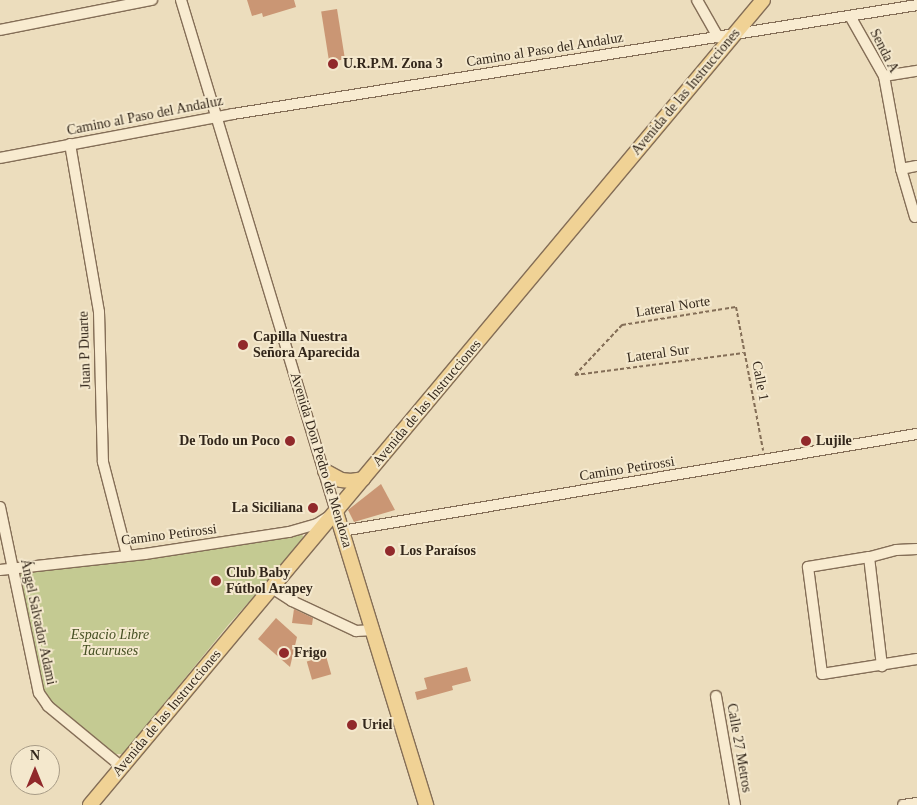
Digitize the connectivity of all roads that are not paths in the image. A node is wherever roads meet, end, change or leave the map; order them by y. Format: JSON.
{"nodes":[{"id":1,"x":152,"y":0,"type":"edge"},
{"id":2,"x":182,"y":0,"type":"edge"},
{"id":3,"x":697,"y":0,"type":"edge"},
{"id":4,"x":763,"y":0,"type":"edge"},
{"id":5,"x":917,"y":5,"type":"edge"},
{"id":6,"x":850,"y":16,"type":"junction"},
{"id":7,"x":0,"y":30,"type":"edge"},
{"id":8,"x":736,"y":33,"type":"junction"},
{"id":9,"x":718,"y":36,"type":"junction"},
{"id":10,"x":917,"y":71,"type":"edge"},
{"id":11,"x":884,"y":76,"type":"junction"},
{"id":12,"x":218,"y":116,"type":"junction"},
{"id":13,"x":70,"y":144,"type":"junction"},
{"id":14,"x":0,"y":158,"type":"edge"},
{"id":15,"x":917,"y":166,"type":"edge"},
{"id":16,"x":901,"y":169,"type":"junction"},
{"id":17,"x":915,"y":217,"type":"dead end"},
{"id":18,"x":917,"y":434,"type":"edge"},
{"id":19,"x":325,"y":472,"type":"junction"},
{"id":20,"x":364,"y":479,"type":"junction"},
{"id":21,"x":0,"y":507,"type":"edge"},
{"id":22,"x":336,"y":512,"type":"junction"},
{"id":23,"x":316,"y":536,"type":"junction"},
{"id":24,"x":344,"y":537,"type":"junction"},
{"id":25,"x":917,"y":550,"type":"edge"},
{"id":26,"x":127,"y":555,"type":"junction"},
{"id":27,"x":869,"y":557,"type":"junction"},
{"id":28,"x":12,"y":568,"type":"junction"},
{"id":29,"x":0,"y":570,"type":"edge"},
{"id":30,"x":272,"y":588,"type":"junction"},
{"id":31,"x":374,"y":630,"type":"junction"},
{"id":32,"x":917,"y":658,"type":"edge"},
{"id":33,"x":882,"y":666,"type":"junction"},
{"id":34,"x":716,"y":696,"type":"dead end"},
{"id":35,"x":122,"y":767,"type":"junction"},
{"id":36,"x":917,"y":803,"type":"edge"},
{"id":37,"x":90,"y":805,"type":"edge"},
{"id":38,"x":426,"y":805,"type":"edge"},
{"id":39,"x":735,"y":805,"type":"edge"},
{"id":40,"x":903,"y":805,"type":"edge"}],
"edges":[{"from":1,"to":7,"type":"street"},
{"from":2,"to":12,"type":"street","name":"Avenida Don Pedro de Mendoza"},
{"from":3,"to":9,"type":"street"},
{"from":4,"to":8,"type":"main road","name":"Avenida de las Instrucciones"},
{"from":5,"to":6,"type":"street","name":"Camino al Paso del Andaluz"},
{"from":6,"to":8,"type":"street","name":"Camino al Paso del Andaluz"},
{"from":6,"to":11,"type":"street","name":"Senda A"},
{"from":8,"to":9,"type":"street","name":"Camino al Paso del Andaluz"},
{"from":8,"to":20,"type":"main road","name":"Avenida de las Instrucciones"},
{"from":9,"to":12,"type":"street","name":"Camino al Paso del Andaluz"},
{"from":10,"to":11,"type":"street"},
{"from":11,"to":16,"type":"street","name":"Senda A"},
{"from":12,"to":13,"type":"street","name":"Camino al Paso del Andaluz"},
{"from":12,"to":19,"type":"street","name":"Avenida Don Pedro de Mendoza"},
{"from":13,"to":14,"type":"street","name":"Camino al Paso del Andaluz"},
{"from":13,"to":26,"type":"street","name":"Juan P Duarte"},
{"from":15,"to":16,"type":"street"},
{"from":16,"to":17,"type":"street","name":"Senda A"},
{"from":18,"to":24,"type":"street","name":"Camino Petirossi"},
{"from":19,"to":20,"type":"main road"},
{"from":19,"to":22,"type":"street","name":"Avenida Don Pedro de Mendoza"},
{"from":20,"to":22,"type":"main road","name":"Avenida de las Instrucciones"},
{"from":21,"to":28,"type":"street","name":"Ángel Salvador Adami"},
{"from":22,"to":23,"type":"main road","name":"Avenida de las Instrucciones"},
{"from":22,"to":24,"type":"main road","name":"Avenida Don Pedro de Mendoza"},
{"from":22,"to":26,"type":"street","name":"Camino Petirossi"},
{"from":23,"to":24,"type":"main road"},
{"from":23,"to":30,"type":"main road","name":"Avenida de las Instrucciones"},
{"from":24,"to":31,"type":"main road","name":"Avenida Don Pedro de Mendoza"},
{"from":25,"to":27,"type":"street"},
{"from":26,"to":28,"type":"street","name":"Camino Petirossi"},
{"from":27,"to":33,"type":"street"},
{"from":27,"to":33,"type":"street"},
{"from":28,"to":29,"type":"street","name":"Camino Petirossi"},
{"from":28,"to":35,"type":"street","name":"Ángel Salvador Adami"},
{"from":30,"to":31,"type":"street"},
{"from":30,"to":35,"type":"main road","name":"Avenida de las Instrucciones"},
{"from":31,"to":38,"type":"main road","name":"Avenida Don Pedro de Mendoza"},
{"from":32,"to":33,"type":"street"},
{"from":34,"to":39,"type":"street","name":"Calle 27 Metros"},
{"from":35,"to":37,"type":"main road","name":"Avenida de las Instrucciones"},
{"from":36,"to":40,"type":"street"}]}
